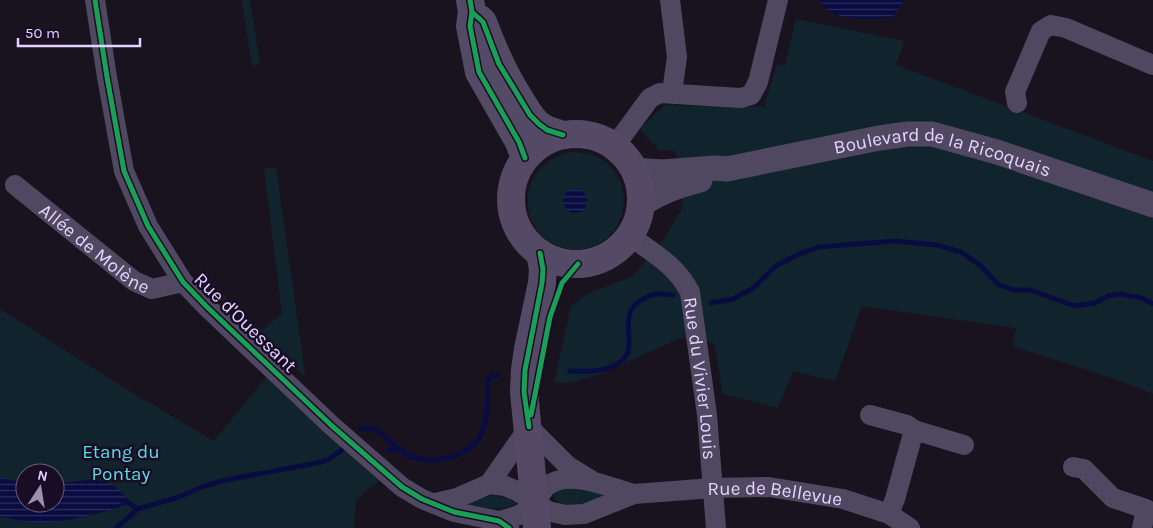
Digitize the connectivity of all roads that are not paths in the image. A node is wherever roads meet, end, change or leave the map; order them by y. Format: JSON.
{"nodes":[{"id":1,"x":95,"y":0,"type":"edge"},
{"id":2,"x":670,"y":0,"type":"edge"},
{"id":3,"x":778,"y":0,"type":"edge"},
{"id":4,"x":471,"y":6,"type":"edge"},
{"id":5,"x":1153,"y":65,"type":"edge"},
{"id":6,"x":672,"y":92,"type":"junction"},
{"id":7,"x":1017,"y":103,"type":"dead end"},
{"id":8,"x":563,"y":135,"type":"junction"},
{"id":9,"x":614,"y":147,"type":"junction"},
{"id":10,"x":525,"y":158,"type":"junction"},
{"id":11,"x":727,"y":169,"type":"junction"},
{"id":12,"x":634,"y":170,"type":"junction"},
{"id":13,"x":15,"y":185,"type":"dead end"},
{"id":14,"x":641,"y":204,"type":"junction"},
{"id":15,"x":1153,"y":205,"type":"edge"},
{"id":16,"x":630,"y":236,"type":"junction"},
{"id":17,"x":540,"y":254,"type":"junction"},
{"id":18,"x":578,"y":264,"type":"junction"},
{"id":19,"x":183,"y":282,"type":"junction"},
{"id":20,"x":870,"y":415,"type":"dead end"},
{"id":21,"x":529,"y":427,"type":"junction"},
{"id":22,"x":914,"y":430,"type":"junction"},
{"id":23,"x":964,"y":445,"type":"dead end"},
{"id":24,"x":1074,"y":467,"type":"dead end"},
{"id":25,"x":591,"y":480,"type":"junction"},
{"id":26,"x":489,"y":484,"type":"junction"},
{"id":27,"x":713,"y":488,"type":"junction"},
{"id":28,"x":634,"y":494,"type":"junction"},
{"id":29,"x":435,"y":504,"type":"junction"},
{"id":30,"x":889,"y":514,"type":"junction"},
{"id":31,"x":536,"y":515,"type":"edge"},
{"id":32,"x":578,"y":521,"type":"edge"},
{"id":33,"x":504,"y":525,"type":"edge"},
{"id":34,"x":716,"y":528,"type":"edge"},
{"id":35,"x":910,"y":528,"type":"edge"},
{"id":36,"x":1142,"y":528,"type":"edge"}],
"edges":[{"from":1,"to":19,"type":"street","name":"Rue d'Ouessant"},
{"from":2,"to":6,"type":"street"},
{"from":3,"to":6,"type":"street"},
{"from":4,"to":8,"type":"main road"},
{"from":4,"to":10,"type":"main road"},
{"from":5,"to":7,"type":"street"},
{"from":6,"to":9,"type":"street"},
{"from":8,"to":9,"type":"main road"},
{"from":8,"to":10,"type":"main road"},
{"from":9,"to":12,"type":"main road"},
{"from":10,"to":17,"type":"main road"},
{"from":11,"to":12,"type":"street","name":"Boulevard de la Ricoquais"},
{"from":11,"to":14,"type":"street","name":"Boulevard de la Ricoquais"},
{"from":11,"to":15,"type":"street","name":"Boulevard de la Ricoquais"},
{"from":12,"to":14,"type":"main road"},
{"from":13,"to":19,"type":"street","name":"Allée de Molène"},
{"from":14,"to":16,"type":"main road"},
{"from":16,"to":18,"type":"main road"},
{"from":16,"to":27,"type":"street","name":"Rue du Vivier Louis"},
{"from":17,"to":18,"type":"main road"},
{"from":17,"to":21,"type":"main road"},
{"from":18,"to":21,"type":"main road"},
{"from":19,"to":29,"type":"street","name":"Rue d'Ouessant"},
{"from":20,"to":22,"type":"street"},
{"from":21,"to":25,"type":"street","name":"Rue de Bellevue"},
{"from":21,"to":26,"type":"street"},
{"from":21,"to":31,"type":"main road"},
{"from":22,"to":23,"type":"street"},
{"from":22,"to":30,"type":"street"},
{"from":24,"to":36,"type":"street"},
{"from":25,"to":28,"type":"street","name":"Rue de Bellevue"},
{"from":25,"to":31,"type":"street","name":"Rue de Bellevue"},
{"from":26,"to":29,"type":"street"},
{"from":26,"to":31,"type":"street"},
{"from":27,"to":28,"type":"street","name":"Rue de Bellevue"},
{"from":27,"to":30,"type":"street","name":"Rue de Bellevue"},
{"from":27,"to":34,"type":"street","name":"Rue du Vivier Louis"},
{"from":28,"to":32,"type":"street","name":"Rue de Bellevue"},
{"from":29,"to":33,"type":"street","name":"Rue d'Ouessant"},
{"from":30,"to":35,"type":"street","name":"Rue de Bellevue"},
{"from":31,"to":32,"type":"street","name":"Rue de Bellevue"},
{"from":31,"to":33,"type":"street","name":"Rue d'Ouessant"}]}
